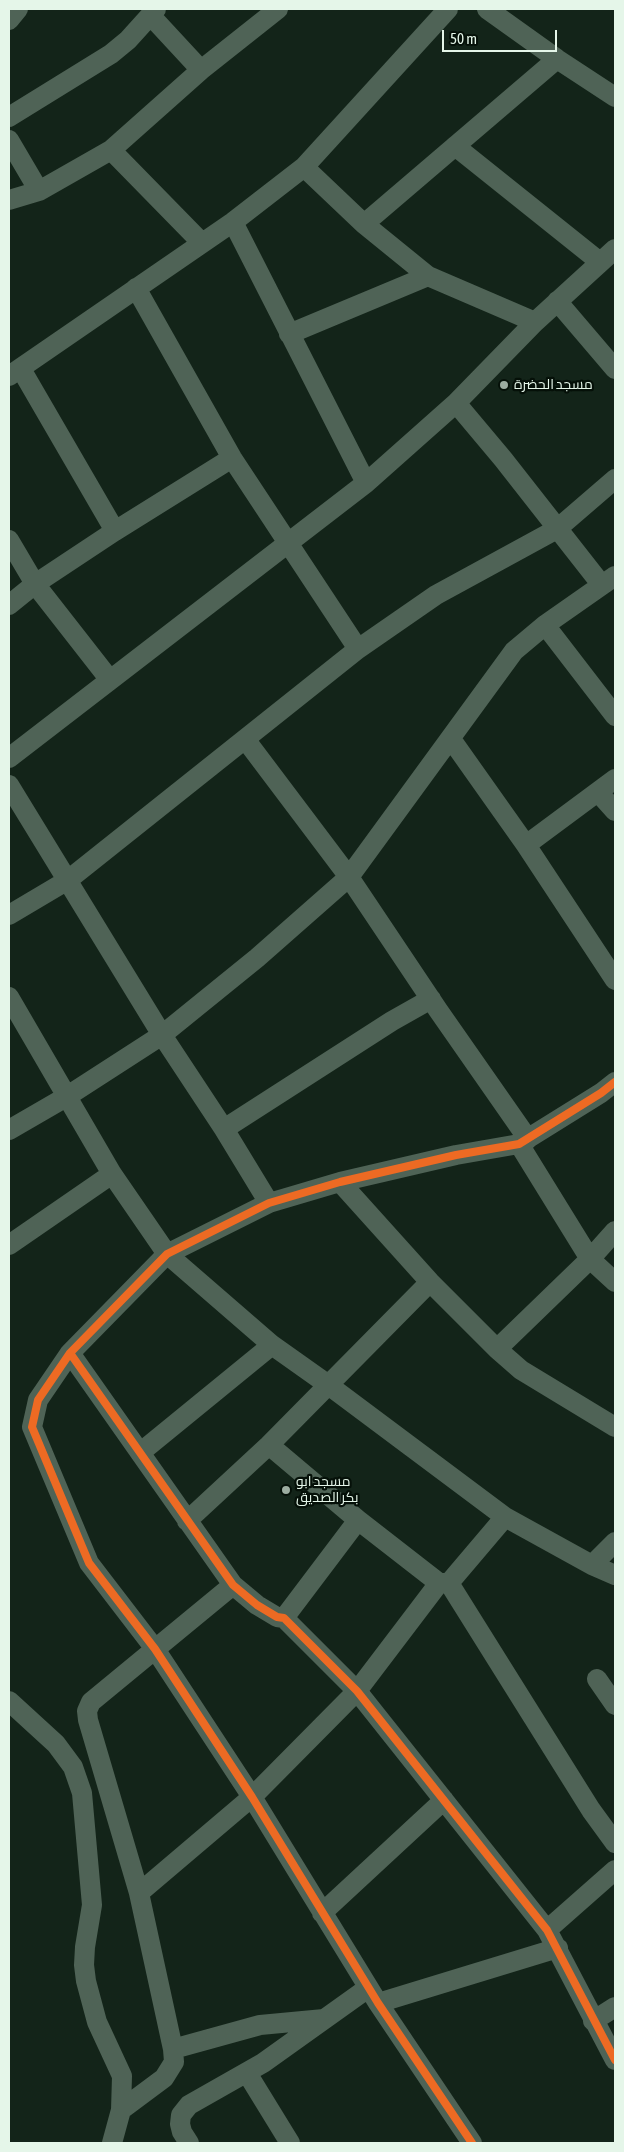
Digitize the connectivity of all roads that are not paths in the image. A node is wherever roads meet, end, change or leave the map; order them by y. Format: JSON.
{"nodes":[{"id":1,"x":18,"y":9,"type":"edge"},
{"id":2,"x":278,"y":9,"type":"edge"},
{"id":3,"x":448,"y":9,"type":"edge"},
{"id":4,"x":487,"y":9,"type":"edge"},
{"id":5,"x":154,"y":12,"type":"edge"},
{"id":6,"x":9,"y":20,"type":"edge"},
{"id":7,"x":557,"y":59,"type":"junction"},
{"id":8,"x":201,"y":70,"type":"junction"},
{"id":9,"x":615,"y":97,"type":"edge"},
{"id":10,"x":9,"y":116,"type":"edge"},
{"id":11,"x":9,"y":140,"type":"edge"},
{"id":12,"x":455,"y":146,"type":"junction"},
{"id":13,"x":111,"y":150,"type":"junction"},
{"id":14,"x":304,"y":167,"type":"junction"},
{"id":15,"x":39,"y":191,"type":"junction"},
{"id":16,"x":9,"y":200,"type":"edge"},
{"id":17,"x":233,"y":222,"type":"junction"},
{"id":18,"x":364,"y":224,"type":"junction"},
{"id":19,"x":202,"y":243,"type":"junction"},
{"id":20,"x":608,"y":256,"type":"edge"},
{"id":21,"x":428,"y":276,"type":"junction"},
{"id":22,"x":136,"y":288,"type":"junction"},
{"id":23,"x":557,"y":301,"type":"junction"},
{"id":24,"x":535,"y":322,"type":"junction"},
{"id":25,"x":289,"y":334,"type":"junction"},
{"id":26,"x":615,"y":369,"type":"edge"},
{"id":27,"x":15,"y":373,"type":"edge"},
{"id":28,"x":456,"y":403,"type":"junction"},
{"id":29,"x":232,"y":458,"type":"junction"},
{"id":30,"x":615,"y":479,"type":"edge"},
{"id":31,"x":366,"y":484,"type":"junction"},
{"id":32,"x":557,"y":529,"type":"junction"},
{"id":33,"x":115,"y":531,"type":"junction"},
{"id":34,"x":9,"y":540,"type":"edge"},
{"id":35,"x":289,"y":544,"type":"junction"},
{"id":36,"x":608,"y":580,"type":"edge"},
{"id":37,"x":35,"y":584,"type":"junction"},
{"id":38,"x":9,"y":605,"type":"edge"},
{"id":39,"x":545,"y":625,"type":"junction"},
{"id":40,"x":358,"y":649,"type":"junction"},
{"id":41,"x":110,"y":680,"type":"junction"},
{"id":42,"x":615,"y":716,"type":"edge"},
{"id":43,"x":245,"y":739,"type":"junction"},
{"id":44,"x":451,"y":739,"type":"junction"},
{"id":45,"x":9,"y":758,"type":"edge"},
{"id":46,"x":615,"y":779,"type":"edge"},
{"id":47,"x":9,"y":786,"type":"edge"},
{"id":48,"x":598,"y":792,"type":"junction"},
{"id":49,"x":615,"y":811,"type":"edge"},
{"id":50,"x":526,"y":845,"type":"junction"},
{"id":51,"x":349,"y":878,"type":"junction"},
{"id":52,"x":68,"y":880,"type":"junction"},
{"id":53,"x":9,"y":915,"type":"edge"},
{"id":54,"x":615,"y":980,"type":"edge"},
{"id":55,"x":9,"y":998,"type":"edge"},
{"id":56,"x":431,"y":999,"type":"junction"},
{"id":57,"x":162,"y":1035,"type":"junction"},
{"id":58,"x":615,"y":1082,"type":"edge"},
{"id":59,"x":66,"y":1096,"type":"junction"},
{"id":60,"x":224,"y":1129,"type":"junction"},
{"id":61,"x":9,"y":1130,"type":"edge"},
{"id":62,"x":523,"y":1141,"type":"junction"},
{"id":63,"x":112,"y":1174,"type":"junction"},
{"id":64,"x":340,"y":1182,"type":"junction"},
{"id":65,"x":269,"y":1203,"type":"junction"},
{"id":66,"x":615,"y":1231,"type":"edge"},
{"id":67,"x":9,"y":1246,"type":"edge"},
{"id":68,"x":167,"y":1254,"type":"junction"},
{"id":69,"x":590,"y":1259,"type":"junction"},
{"id":70,"x":430,"y":1282,"type":"junction"},
{"id":71,"x":615,"y":1282,"type":"edge"},
{"id":72,"x":272,"y":1345,"type":"junction"},
{"id":73,"x":497,"y":1349,"type":"junction"},
{"id":74,"x":70,"y":1353,"type":"junction"},
{"id":75,"x":328,"y":1384,"type":"junction"},
{"id":76,"x":615,"y":1427,"type":"edge"},
{"id":77,"x":269,"y":1445,"type":"junction"},
{"id":78,"x":141,"y":1452,"type":"junction"},
{"id":79,"x":505,"y":1517,"type":"junction"},
{"id":80,"x":358,"y":1520,"type":"junction"},
{"id":81,"x":188,"y":1521,"type":"junction"},
{"id":82,"x":615,"y":1542,"type":"edge"},
{"id":83,"x":592,"y":1565,"type":"junction"},
{"id":84,"x":615,"y":1574,"type":"edge"},
{"id":85,"x":444,"y":1583,"type":"junction"},
{"id":86,"x":233,"y":1585,"type":"junction"},
{"id":87,"x":284,"y":1618,"type":"junction"},
{"id":88,"x":155,"y":1649,"type":"junction"},
{"id":89,"x":597,"y":1679,"type":"dead end"},
{"id":90,"x":357,"y":1691,"type":"junction"},
{"id":91,"x":9,"y":1701,"type":"edge"},
{"id":92,"x":615,"y":1706,"type":"edge"},
{"id":93,"x":252,"y":1797,"type":"junction"},
{"id":94,"x":444,"y":1800,"type":"junction"},
{"id":95,"x":615,"y":1843,"type":"edge"},
{"id":96,"x":615,"y":1870,"type":"edge"},
{"id":97,"x":139,"y":1893,"type":"junction"},
{"id":98,"x":322,"y":1913,"type":"junction"},
{"id":99,"x":547,"y":1930,"type":"junction"},
{"id":100,"x":558,"y":1948,"type":"junction"},
{"id":101,"x":373,"y":1996,"type":"junction"},
{"id":102,"x":615,"y":2008,"type":"edge"},
{"id":103,"x":324,"y":2019,"type":"junction"},
{"id":104,"x":593,"y":2021,"type":"junction"},
{"id":105,"x":173,"y":2049,"type":"junction"},
{"id":106,"x":615,"y":2060,"type":"edge"},
{"id":107,"x":247,"y":2073,"type":"junction"},
{"id":108,"x":121,"y":2110,"type":"junction"},
{"id":109,"x":112,"y":2143,"type":"edge"},
{"id":110,"x":189,"y":2143,"type":"edge"},
{"id":111,"x":290,"y":2143,"type":"edge"},
{"id":112,"x":472,"y":2143,"type":"edge"}],
"edges":[{"from":1,"to":6,"type":"street"},
{"from":2,"to":8,"type":"street"},
{"from":3,"to":14,"type":"street"},
{"from":4,"to":7,"type":"street"},
{"from":5,"to":8,"type":"street"},
{"from":5,"to":10,"type":"street"},
{"from":7,"to":9,"type":"street"},
{"from":7,"to":12,"type":"street"},
{"from":8,"to":13,"type":"street"},
{"from":11,"to":15,"type":"street"},
{"from":12,"to":18,"type":"street"},
{"from":12,"to":20,"type":"street"},
{"from":13,"to":15,"type":"street"},
{"from":13,"to":19,"type":"street"},
{"from":14,"to":17,"type":"street"},
{"from":14,"to":18,"type":"street"},
{"from":15,"to":16,"type":"street"},
{"from":17,"to":19,"type":"street"},
{"from":17,"to":25,"type":"street"},
{"from":18,"to":21,"type":"street"},
{"from":19,"to":22,"type":"street"},
{"from":20,"to":23,"type":"street"},
{"from":21,"to":24,"type":"street"},
{"from":21,"to":25,"type":"street"},
{"from":22,"to":27,"type":"street"},
{"from":22,"to":29,"type":"street"},
{"from":23,"to":24,"type":"street"},
{"from":23,"to":26,"type":"street"},
{"from":24,"to":28,"type":"street"},
{"from":25,"to":31,"type":"street"},
{"from":27,"to":33,"type":"street"},
{"from":28,"to":31,"type":"street"},
{"from":28,"to":32,"type":"street"},
{"from":29,"to":33,"type":"street"},
{"from":29,"to":35,"type":"street"},
{"from":30,"to":32,"type":"street"},
{"from":31,"to":35,"type":"street"},
{"from":32,"to":36,"type":"street"},
{"from":32,"to":40,"type":"street"},
{"from":33,"to":37,"type":"street"},
{"from":34,"to":37,"type":"street"},
{"from":35,"to":40,"type":"street"},
{"from":35,"to":41,"type":"street"},
{"from":36,"to":39,"type":"street"},
{"from":37,"to":38,"type":"street"},
{"from":37,"to":41,"type":"street"},
{"from":39,"to":42,"type":"street"},
{"from":39,"to":44,"type":"street"},
{"from":40,"to":43,"type":"street"},
{"from":41,"to":45,"type":"street"},
{"from":43,"to":51,"type":"street"},
{"from":43,"to":52,"type":"street"},
{"from":44,"to":50,"type":"street"},
{"from":44,"to":51,"type":"street"},
{"from":46,"to":48,"type":"street"},
{"from":47,"to":52,"type":"street"},
{"from":48,"to":49,"type":"street"},
{"from":48,"to":50,"type":"street"},
{"from":50,"to":54,"type":"street"},
{"from":51,"to":56,"type":"street"},
{"from":51,"to":57,"type":"street"},
{"from":52,"to":53,"type":"street"},
{"from":52,"to":57,"type":"street"},
{"from":55,"to":59,"type":"street"},
{"from":56,"to":60,"type":"street"},
{"from":56,"to":62,"type":"street"},
{"from":57,"to":59,"type":"street"},
{"from":57,"to":60,"type":"street"},
{"from":58,"to":62,"type":"street"},
{"from":59,"to":61,"type":"street"},
{"from":59,"to":63,"type":"street"},
{"from":60,"to":65,"type":"street"},
{"from":62,"to":64,"type":"street"},
{"from":62,"to":69,"type":"street"},
{"from":63,"to":67,"type":"street"},
{"from":63,"to":68,"type":"street"},
{"from":64,"to":65,"type":"street"},
{"from":64,"to":70,"type":"street"},
{"from":65,"to":68,"type":"street"},
{"from":66,"to":69,"type":"street"},
{"from":68,"to":72,"type":"street"},
{"from":68,"to":74,"type":"street"},
{"from":69,"to":71,"type":"street"},
{"from":69,"to":73,"type":"street"},
{"from":70,"to":73,"type":"street"},
{"from":70,"to":75,"type":"street"},
{"from":72,"to":75,"type":"street"},
{"from":72,"to":78,"type":"street"},
{"from":73,"to":76,"type":"street"},
{"from":74,"to":78,"type":"street"},
{"from":74,"to":88,"type":"street"},
{"from":75,"to":77,"type":"street"},
{"from":75,"to":79,"type":"street"},
{"from":77,"to":80,"type":"street"},
{"from":77,"to":81,"type":"street"},
{"from":78,"to":81,"type":"street"},
{"from":79,"to":83,"type":"street"},
{"from":79,"to":85,"type":"street"},
{"from":80,"to":85,"type":"street"},
{"from":80,"to":87,"type":"street"},
{"from":81,"to":86,"type":"street"},
{"from":82,"to":83,"type":"street"},
{"from":83,"to":84,"type":"street"},
{"from":85,"to":90,"type":"street"},
{"from":85,"to":95,"type":"street"},
{"from":86,"to":87,"type":"street"},
{"from":86,"to":88,"type":"street"},
{"from":87,"to":90,"type":"street"},
{"from":88,"to":93,"type":"street"},
{"from":88,"to":97,"type":"street"},
{"from":89,"to":92,"type":"street"},
{"from":90,"to":93,"type":"street"},
{"from":90,"to":94,"type":"street"},
{"from":91,"to":108,"type":"street"},
{"from":93,"to":97,"type":"street"},
{"from":93,"to":98,"type":"street"},
{"from":94,"to":98,"type":"street"},
{"from":94,"to":99,"type":"street"},
{"from":96,"to":99,"type":"street"},
{"from":97,"to":105,"type":"street"},
{"from":98,"to":101,"type":"street"},
{"from":99,"to":100,"type":"street"},
{"from":100,"to":101,"type":"street"},
{"from":100,"to":104,"type":"street"},
{"from":101,"to":103,"type":"street"},
{"from":101,"to":112,"type":"street"},
{"from":102,"to":104,"type":"street"},
{"from":103,"to":105,"type":"street"},
{"from":103,"to":107,"type":"street"},
{"from":104,"to":106,"type":"street"},
{"from":105,"to":108,"type":"street"},
{"from":107,"to":110,"type":"street"},
{"from":107,"to":111,"type":"street"},
{"from":108,"to":109,"type":"street"}]}
